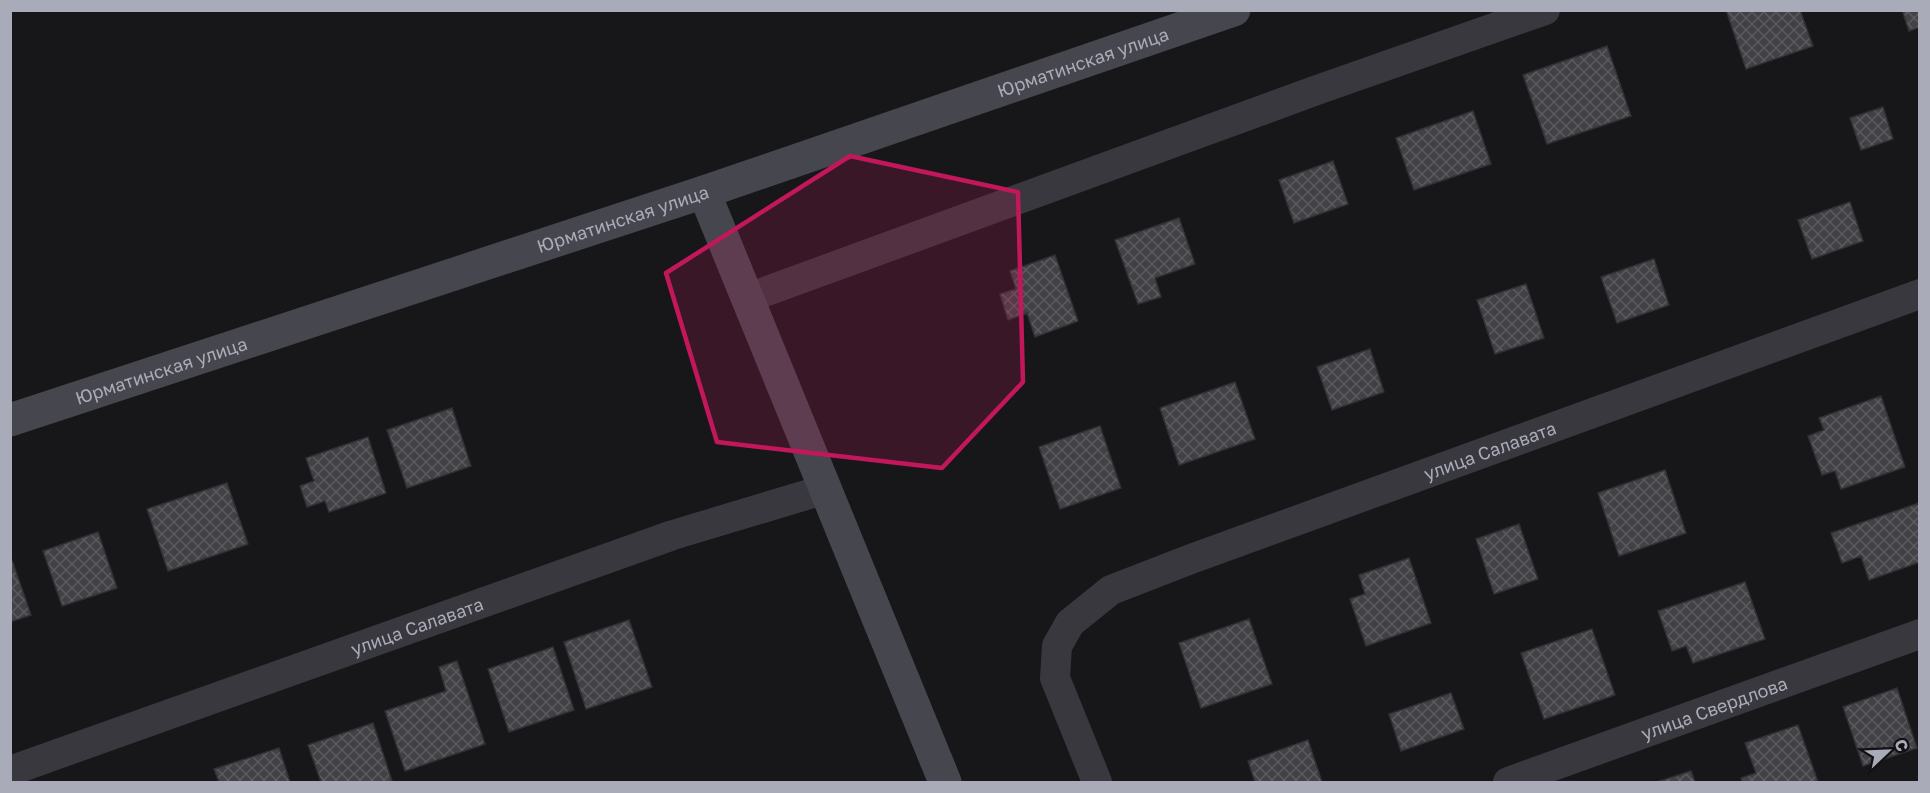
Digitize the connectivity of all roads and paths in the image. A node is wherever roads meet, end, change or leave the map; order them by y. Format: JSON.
{"nodes":[{"id":1,"x":1234,"y":10,"type":"edge"},
{"id":2,"x":1545,"y":10,"type":"edge"},
{"id":3,"x":704,"y":192,"type":"junction"},
{"id":4,"x":1920,"y":294,"type":"edge"},
{"id":5,"x":748,"y":298,"type":"junction"},
{"id":6,"x":10,"y":420,"type":"edge"},
{"id":7,"x":826,"y":489,"type":"junction"},
{"id":8,"x":1920,"y":634,"type":"edge"},
{"id":9,"x":10,"y":771,"type":"edge"},
{"id":10,"x":945,"y":783,"type":"edge"},
{"id":11,"x":1097,"y":783,"type":"edge"},
{"id":12,"x":1508,"y":783,"type":"edge"}],
"edges":[{"from":1,"to":3,"type":"main road","name":"Юрматинская улица"},
{"from":2,"to":5,"type":"street"},
{"from":3,"to":5,"type":"main road"},
{"from":3,"to":6,"type":"main road","name":"Юрматинская улица"},
{"from":4,"to":11,"type":"street","name":"улица Салавата"},
{"from":5,"to":7,"type":"main road"},
{"from":7,"to":9,"type":"street","name":"улица Салавата"},
{"from":7,"to":10,"type":"main road"},
{"from":8,"to":12,"type":"street","name":"улица Свердлова"}]}
